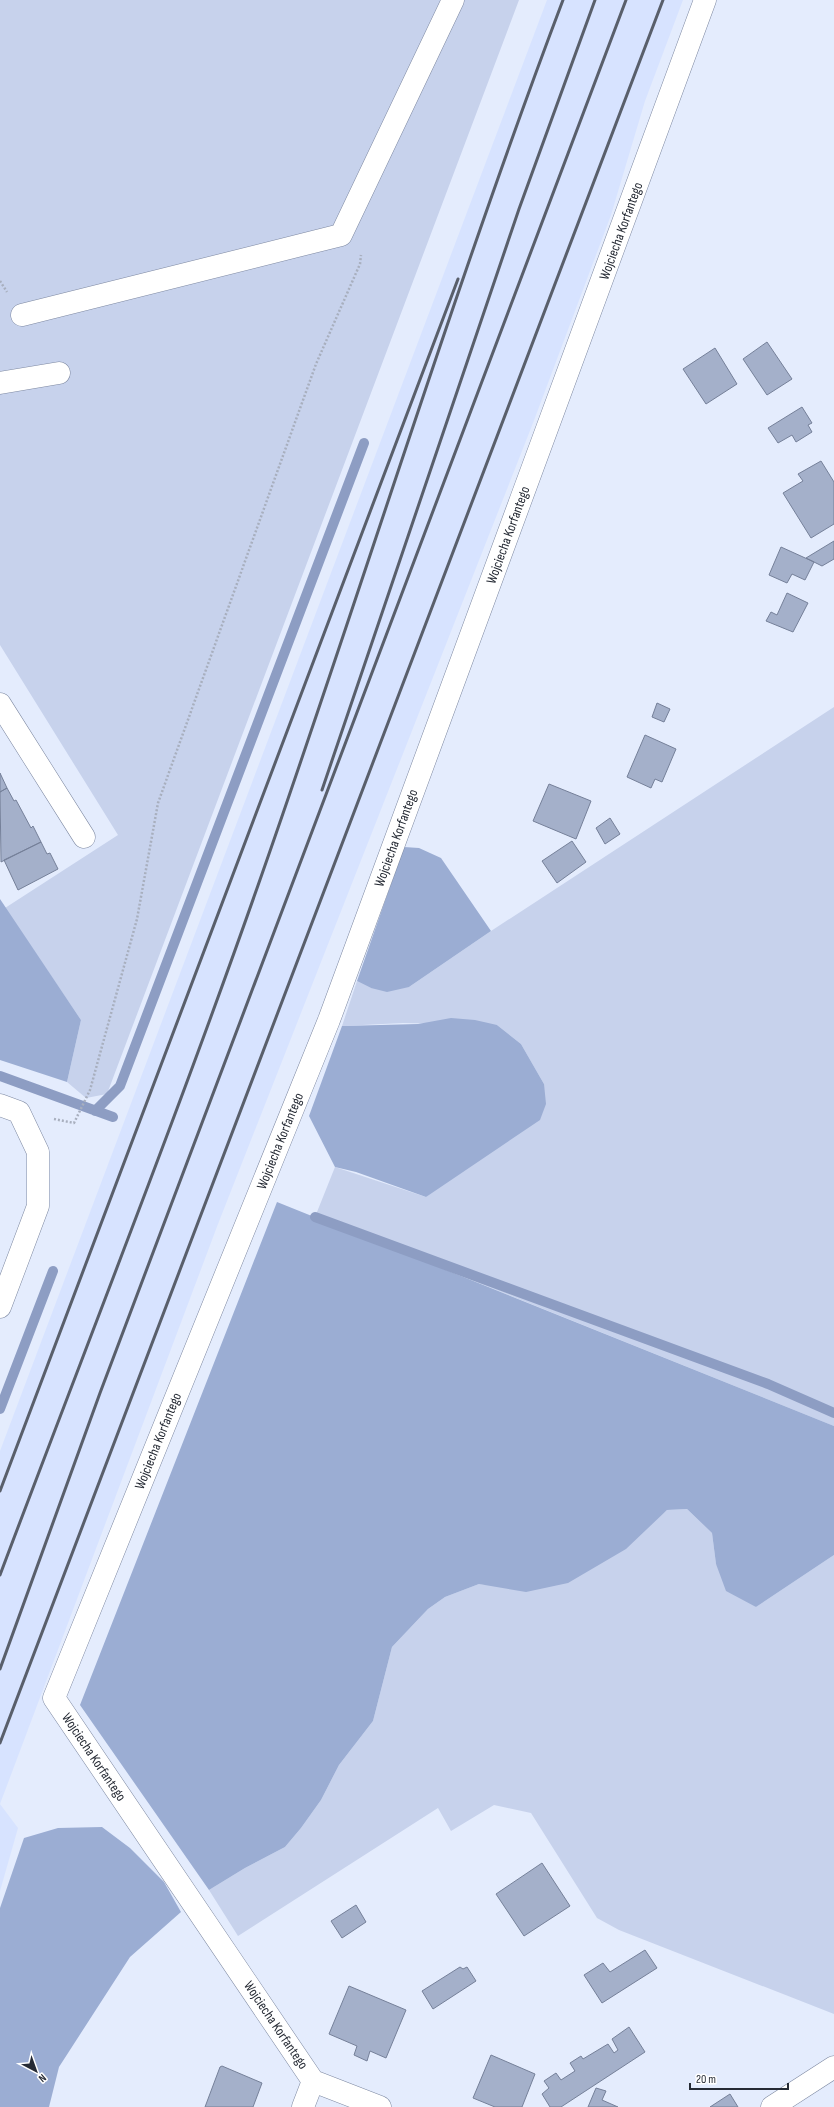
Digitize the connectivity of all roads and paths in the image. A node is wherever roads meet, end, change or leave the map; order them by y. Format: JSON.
{"nodes":[{"id":1,"x":454,"y":0,"type":"edge"},
{"id":2,"x":705,"y":0,"type":"edge"},
{"id":3,"x":362,"y":251,"type":"dead end"},
{"id":4,"x":22,"y":315,"type":"dead end"},
{"id":5,"x":59,"y":374,"type":"dead end"},
{"id":6,"x":0,"y":383,"type":"edge"},
{"id":7,"x":0,"y":704,"type":"edge"},
{"id":8,"x":84,"y":837,"type":"dead end"},
{"id":9,"x":0,"y":1105,"type":"edge"},
{"id":10,"x":74,"y":1123,"type":"dead end"},
{"id":11,"x":0,"y":1307,"type":"edge"},
{"id":12,"x":834,"y":2067,"type":"edge"},
{"id":13,"x":313,"y":2081,"type":"junction"},
{"id":14,"x":303,"y":2107,"type":"edge"},
{"id":15,"x":380,"y":2107,"type":"edge"},
{"id":16,"x":772,"y":2107,"type":"edge"}],
"edges":[{"from":1,"to":4,"type":"street"},
{"from":2,"to":13,"type":"street","name":"Wojciecha Korfantego"},
{"from":3,"to":10,"type":"path"},
{"from":5,"to":6,"type":"street"},
{"from":7,"to":8,"type":"street"},
{"from":9,"to":11,"type":"street"},
{"from":12,"to":16,"type":"street"},
{"from":13,"to":14,"type":"street"},
{"from":13,"to":15,"type":"street"}]}
